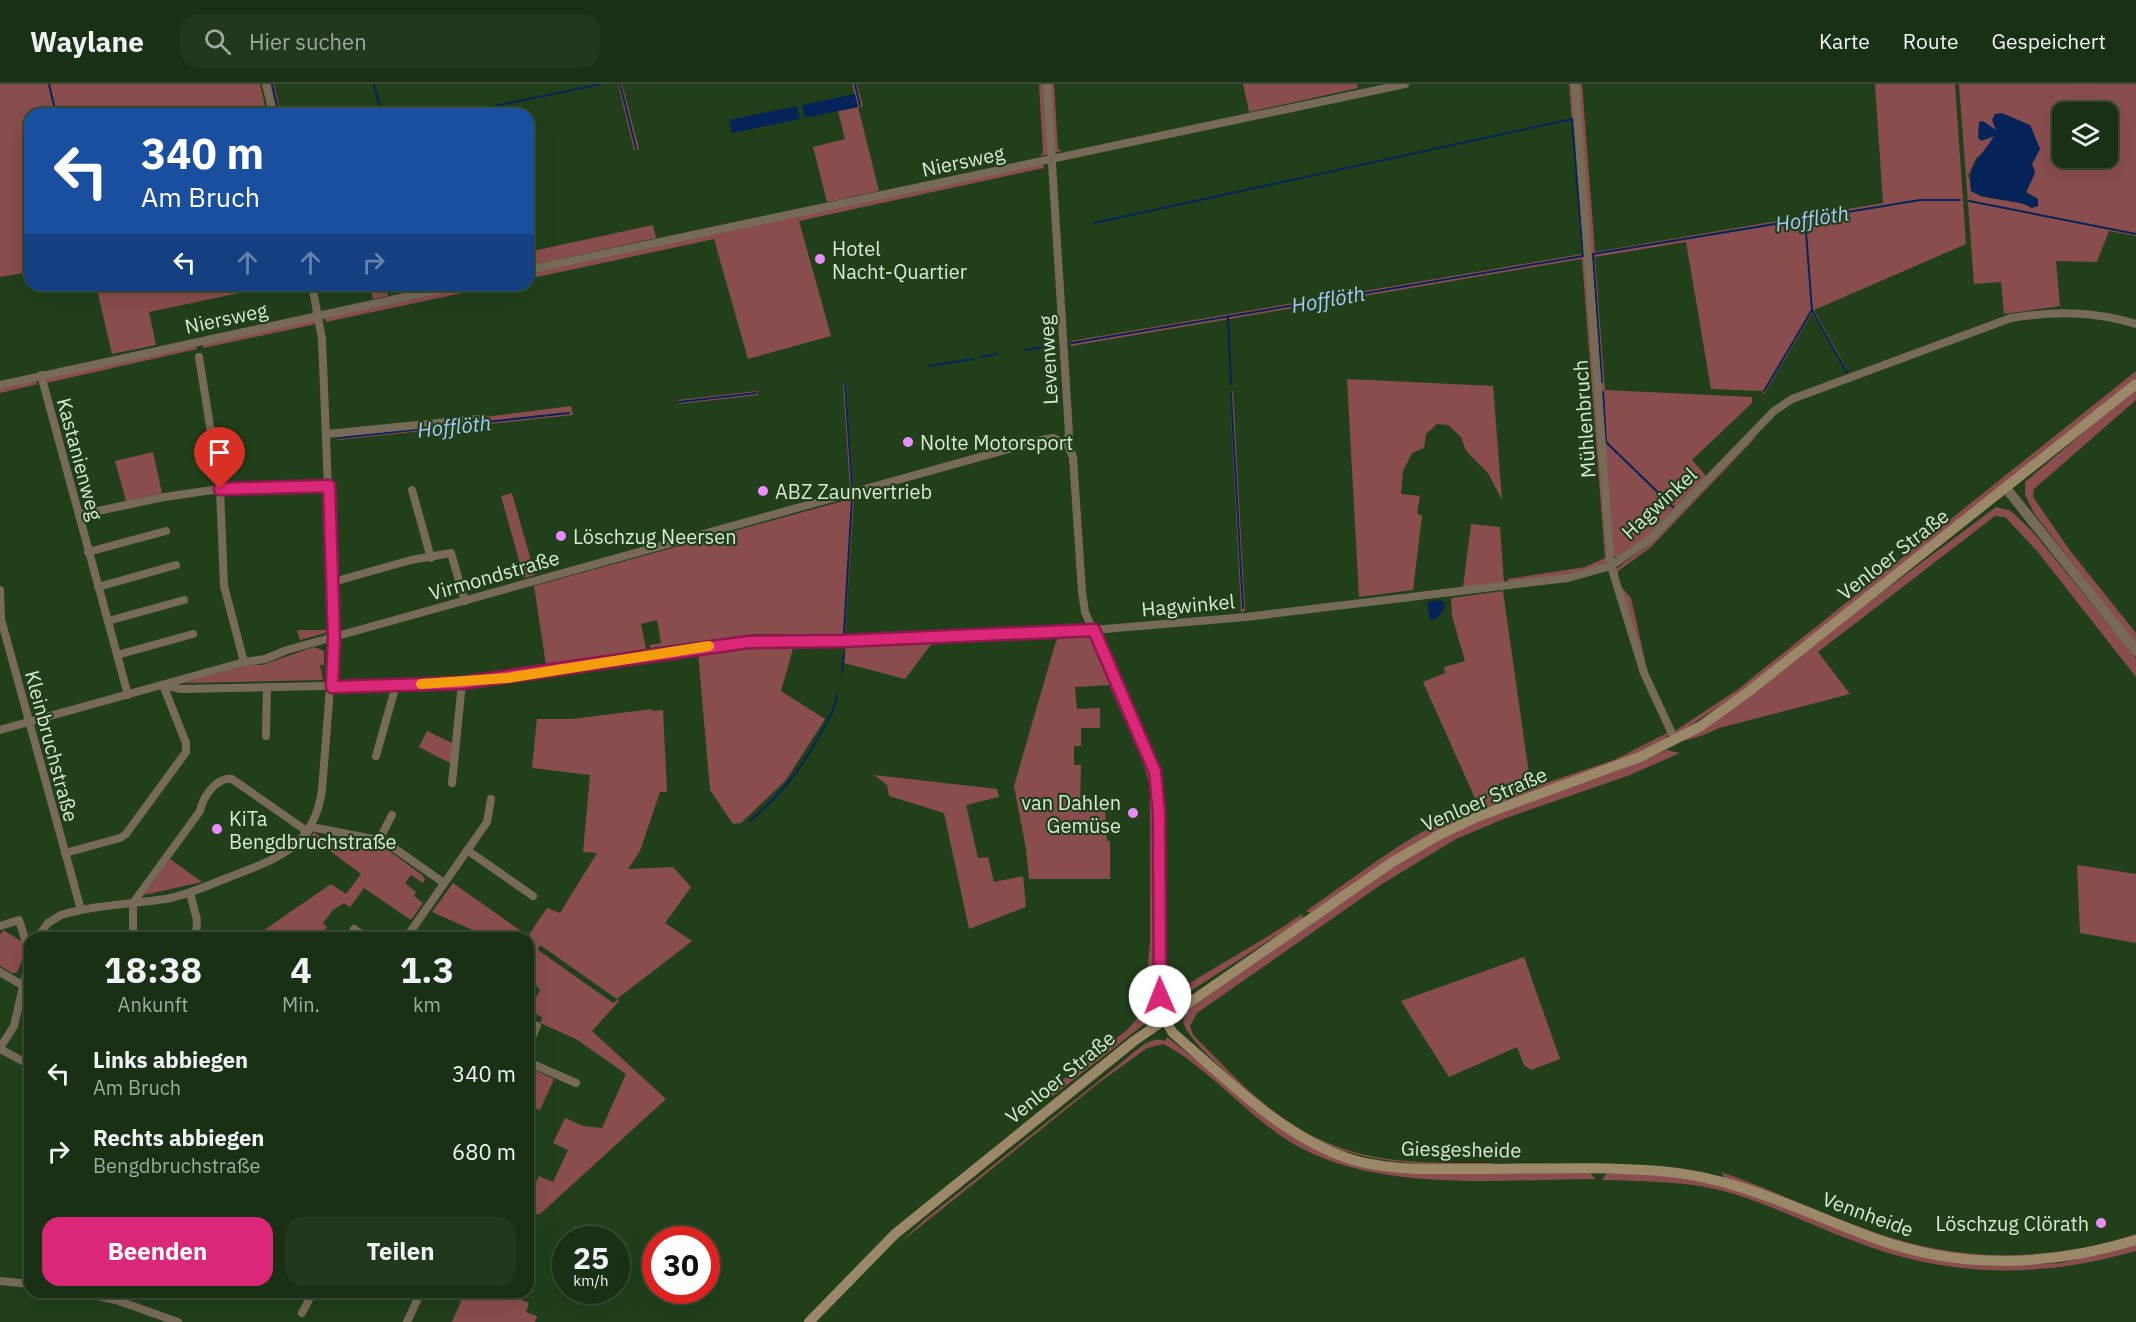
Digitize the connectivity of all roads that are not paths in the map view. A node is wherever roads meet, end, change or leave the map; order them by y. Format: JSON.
{"nodes":[{"id":1,"x":266,"y":84,"type":"edge"},
{"id":2,"x":1047,"y":84,"type":"edge"},
{"id":3,"x":1405,"y":84,"type":"edge"},
{"id":4,"x":1575,"y":84,"type":"edge"},
{"id":5,"x":272,"y":108,"type":"edge"},
{"id":6,"x":1051,"y":159,"type":"junction"},
{"id":7,"x":534,"y":269,"type":"edge"},
{"id":8,"x":314,"y":291,"type":"edge"},
{"id":9,"x":432,"y":291,"type":"edge"},
{"id":10,"x":320,"y":315,"type":"junction"},
{"id":11,"x":2136,"y":324,"type":"edge"},
{"id":12,"x":199,"y":357,"type":"dead end"},
{"id":13,"x":41,"y":375,"type":"junction"},
{"id":14,"x":2136,"y":384,"type":"edge"},
{"id":15,"x":0,"y":385,"type":"edge"},
{"id":16,"x":478,"y":419,"type":"dead end"},
{"id":17,"x":327,"y":435,"type":"junction"},
{"id":18,"x":1067,"y":444,"type":"junction"},
{"id":19,"x":329,"y":486,"type":"junction"},
{"id":20,"x":2006,"y":488,"type":"junction"},
{"id":21,"x":220,"y":489,"type":"junction"},
{"id":22,"x":412,"y":490,"type":"dead end"},
{"id":23,"x":79,"y":515,"type":"junction"},
{"id":24,"x":166,"y":531,"type":"dead end"},
{"id":25,"x":88,"y":552,"type":"junction"},
{"id":26,"x":431,"y":558,"type":"junction"},
{"id":27,"x":176,"y":566,"type":"dead end"},
{"id":28,"x":1611,"y":566,"type":"junction"},
{"id":29,"x":333,"y":582,"type":"junction"},
{"id":30,"x":98,"y":586,"type":"junction"},
{"id":31,"x":0,"y":590,"type":"edge"},
{"id":32,"x":184,"y":600,"type":"dead end"},
{"id":33,"x":465,"y":601,"type":"junction"},
{"id":34,"x":108,"y":621,"type":"junction"},
{"id":35,"x":1094,"y":630,"type":"junction"},
{"id":36,"x":193,"y":634,"type":"dead end"},
{"id":37,"x":334,"y":637,"type":"junction"},
{"id":38,"x":2136,"y":651,"type":"edge"},
{"id":39,"x":117,"y":655,"type":"junction"},
{"id":40,"x":244,"y":662,"type":"junction"},
{"id":41,"x":462,"y":683,"type":"junction"},
{"id":42,"x":163,"y":685,"type":"junction"},
{"id":43,"x":396,"y":685,"type":"junction"},
{"id":44,"x":267,"y":687,"type":"junction"},
{"id":45,"x":332,"y":687,"type":"junction"},
{"id":46,"x":128,"y":695,"type":"junction"},
{"id":47,"x":29,"y":723,"type":"junction"},
{"id":48,"x":0,"y":730,"type":"edge"},
{"id":49,"x":266,"y":736,"type":"dead end"},
{"id":50,"x":1675,"y":740,"type":"junction"},
{"id":51,"x":376,"y":756,"type":"dead end"},
{"id":52,"x":452,"y":783,"type":"dead end"},
{"id":53,"x":491,"y":799,"type":"dead end"},
{"id":54,"x":392,"y":815,"type":"dead end"},
{"id":55,"x":310,"y":830,"type":"junction"},
{"id":56,"x":379,"y":840,"type":"junction"},
{"id":57,"x":467,"y":850,"type":"junction"},
{"id":58,"x":65,"y":853,"type":"junction"},
{"id":59,"x":444,"y":883,"type":"junction"},
{"id":60,"x":190,"y":892,"type":"junction"},
{"id":61,"x":533,"y":896,"type":"dead end"},
{"id":62,"x":133,"y":903,"type":"junction"},
{"id":63,"x":81,"y":910,"type":"junction"},
{"id":64,"x":0,"y":926,"type":"edge"},
{"id":65,"x":354,"y":929,"type":"dead end"},
{"id":66,"x":42,"y":932,"type":"edge"},
{"id":67,"x":133,"y":932,"type":"edge"},
{"id":68,"x":196,"y":932,"type":"edge"},
{"id":69,"x":358,"y":932,"type":"edge"},
{"id":70,"x":410,"y":932,"type":"edge"},
{"id":71,"x":24,"y":936,"type":"edge"},
{"id":72,"x":0,"y":972,"type":"edge"},
{"id":73,"x":24,"y":978,"type":"edge"},
{"id":74,"x":22,"y":985,"type":"junction"},
{"id":75,"x":1165,"y":1020,"type":"junction"},
{"id":76,"x":0,"y":1048,"type":"edge"},
{"id":77,"x":24,"y":1062,"type":"edge"},
{"id":78,"x":534,"y":1065,"type":"edge"},
{"id":79,"x":576,"y":1083,"type":"dead end"},
{"id":80,"x":1801,"y":1208,"type":"joint"},
{"id":81,"x":2136,"y":1240,"type":"edge"},
{"id":82,"x":0,"y":1281,"type":"edge"},
{"id":83,"x":24,"y":1283,"type":"edge"},
{"id":84,"x":107,"y":1298,"type":"edge"},
{"id":85,"x":310,"y":1298,"type":"edge"},
{"id":86,"x":418,"y":1298,"type":"edge"},
{"id":87,"x":302,"y":1313,"type":"dead end"},
{"id":88,"x":178,"y":1322,"type":"edge"},
{"id":89,"x":407,"y":1322,"type":"edge"},
{"id":90,"x":808,"y":1322,"type":"edge"}],
"edges":[{"from":1,"to":5,"type":"street"},
{"from":2,"to":6,"type":"street","name":"Levenweg"},
{"from":3,"to":6,"type":"street","name":"Niersweg"},
{"from":4,"to":28,"type":"street","name":"Mühlenbruch"},
{"from":6,"to":7,"type":"street","name":"Niersweg"},
{"from":6,"to":18,"type":"street","name":"Levenweg"},
{"from":8,"to":10,"type":"street"},
{"from":9,"to":10,"type":"street","name":"Niersweg"},
{"from":10,"to":13,"type":"street","name":"Niersweg"},
{"from":10,"to":17,"type":"street"},
{"from":11,"to":28,"type":"street","name":"Hagwinkel"},
{"from":12,"to":21,"type":"street"},
{"from":13,"to":15,"type":"street","name":"Niersweg"},
{"from":13,"to":23,"type":"street","name":"Kastanienweg"},
{"from":14,"to":20,"type":"main road","name":"Venloer Straße"},
{"from":16,"to":17,"type":"street"},
{"from":17,"to":19,"type":"street"},
{"from":18,"to":33,"type":"street","name":"Virmondstraße"},
{"from":18,"to":35,"type":"street","name":"Levenweg"},
{"from":19,"to":21,"type":"street"},
{"from":19,"to":29,"type":"street"},
{"from":20,"to":38,"type":"street"},
{"from":20,"to":50,"type":"main road","name":"Venloer Straße"},
{"from":21,"to":23,"type":"street"},
{"from":21,"to":40,"type":"street"},
{"from":22,"to":26,"type":"street"},
{"from":23,"to":25,"type":"street","name":"Kastanienweg"},
{"from":24,"to":25,"type":"street","name":"Kastanienweg"},
{"from":25,"to":30,"type":"street","name":"Kastanienweg"},
{"from":26,"to":29,"type":"street"},
{"from":26,"to":33,"type":"street"},
{"from":27,"to":30,"type":"street"},
{"from":28,"to":35,"type":"street","name":"Hagwinkel"},
{"from":28,"to":50,"type":"street","name":"Mühlenbruch"},
{"from":29,"to":37,"type":"street"},
{"from":30,"to":34,"type":"street","name":"Kastanienweg"},
{"from":31,"to":47,"type":"street","name":"Kleinbruchstraße"},
{"from":32,"to":34,"type":"street"},
{"from":33,"to":37,"type":"street","name":"Virmondstraße"},
{"from":34,"to":39,"type":"street","name":"Kastanienweg"},
{"from":35,"to":41,"type":"street","name":"Hagwinkel"},
{"from":35,"to":75,"type":"street","name":"Levenweg"},
{"from":36,"to":39,"type":"street"},
{"from":37,"to":40,"type":"street","name":"Virmondstraße"},
{"from":37,"to":45,"type":"street"},
{"from":39,"to":46,"type":"street","name":"Kastanienweg"},
{"from":40,"to":42,"type":"street","name":"Virmondstraße"},
{"from":41,"to":43,"type":"street","name":"Hagwinkel"},
{"from":41,"to":52,"type":"street"},
{"from":42,"to":44,"type":"street","name":"Hagwinkel"},
{"from":42,"to":46,"type":"street","name":"Virmondstraße"},
{"from":42,"to":58,"type":"street"},
{"from":43,"to":45,"type":"street","name":"Hagwinkel"},
{"from":43,"to":51,"type":"street"},
{"from":44,"to":45,"type":"street","name":"Hagwinkel"},
{"from":44,"to":49,"type":"street"},
{"from":45,"to":55,"type":"street"},
{"from":46,"to":47,"type":"street","name":"Virmondstraße"},
{"from":47,"to":48,"type":"street","name":"Virmondstraße"},
{"from":47,"to":58,"type":"street","name":"Kleinbruchstraße"},
{"from":50,"to":75,"type":"main road","name":"Venloer Straße"},
{"from":53,"to":57,"type":"street"},
{"from":54,"to":56,"type":"street"},
{"from":55,"to":56,"type":"street"},
{"from":55,"to":60,"type":"street"},
{"from":55,"to":62,"type":"street"},
{"from":56,"to":59,"type":"street"},
{"from":57,"to":59,"type":"street"},
{"from":57,"to":61,"type":"street"},
{"from":58,"to":63,"type":"street","name":"Kleinbruchstraße"},
{"from":59,"to":70,"type":"street"},
{"from":60,"to":62,"type":"street"},
{"from":60,"to":68,"type":"street"},
{"from":62,"to":63,"type":"street"},
{"from":62,"to":67,"type":"street"},
{"from":63,"to":66,"type":"street"},
{"from":64,"to":71,"type":"street"},
{"from":65,"to":69,"type":"street"},
{"from":72,"to":74,"type":"street"},
{"from":73,"to":74,"type":"street"},
{"from":74,"to":76,"type":"street"},
{"from":75,"to":80,"type":"main road","name":"Giesgesheide"},
{"from":75,"to":90,"type":"main road","name":"Venloer Straße"},
{"from":76,"to":77,"type":"street"},
{"from":78,"to":79,"type":"street"},
{"from":80,"to":81,"type":"main road","name":"Vennheide"},
{"from":82,"to":83,"type":"street"},
{"from":84,"to":88,"type":"street"},
{"from":85,"to":87,"type":"street"},
{"from":86,"to":89,"type":"street"}]}
